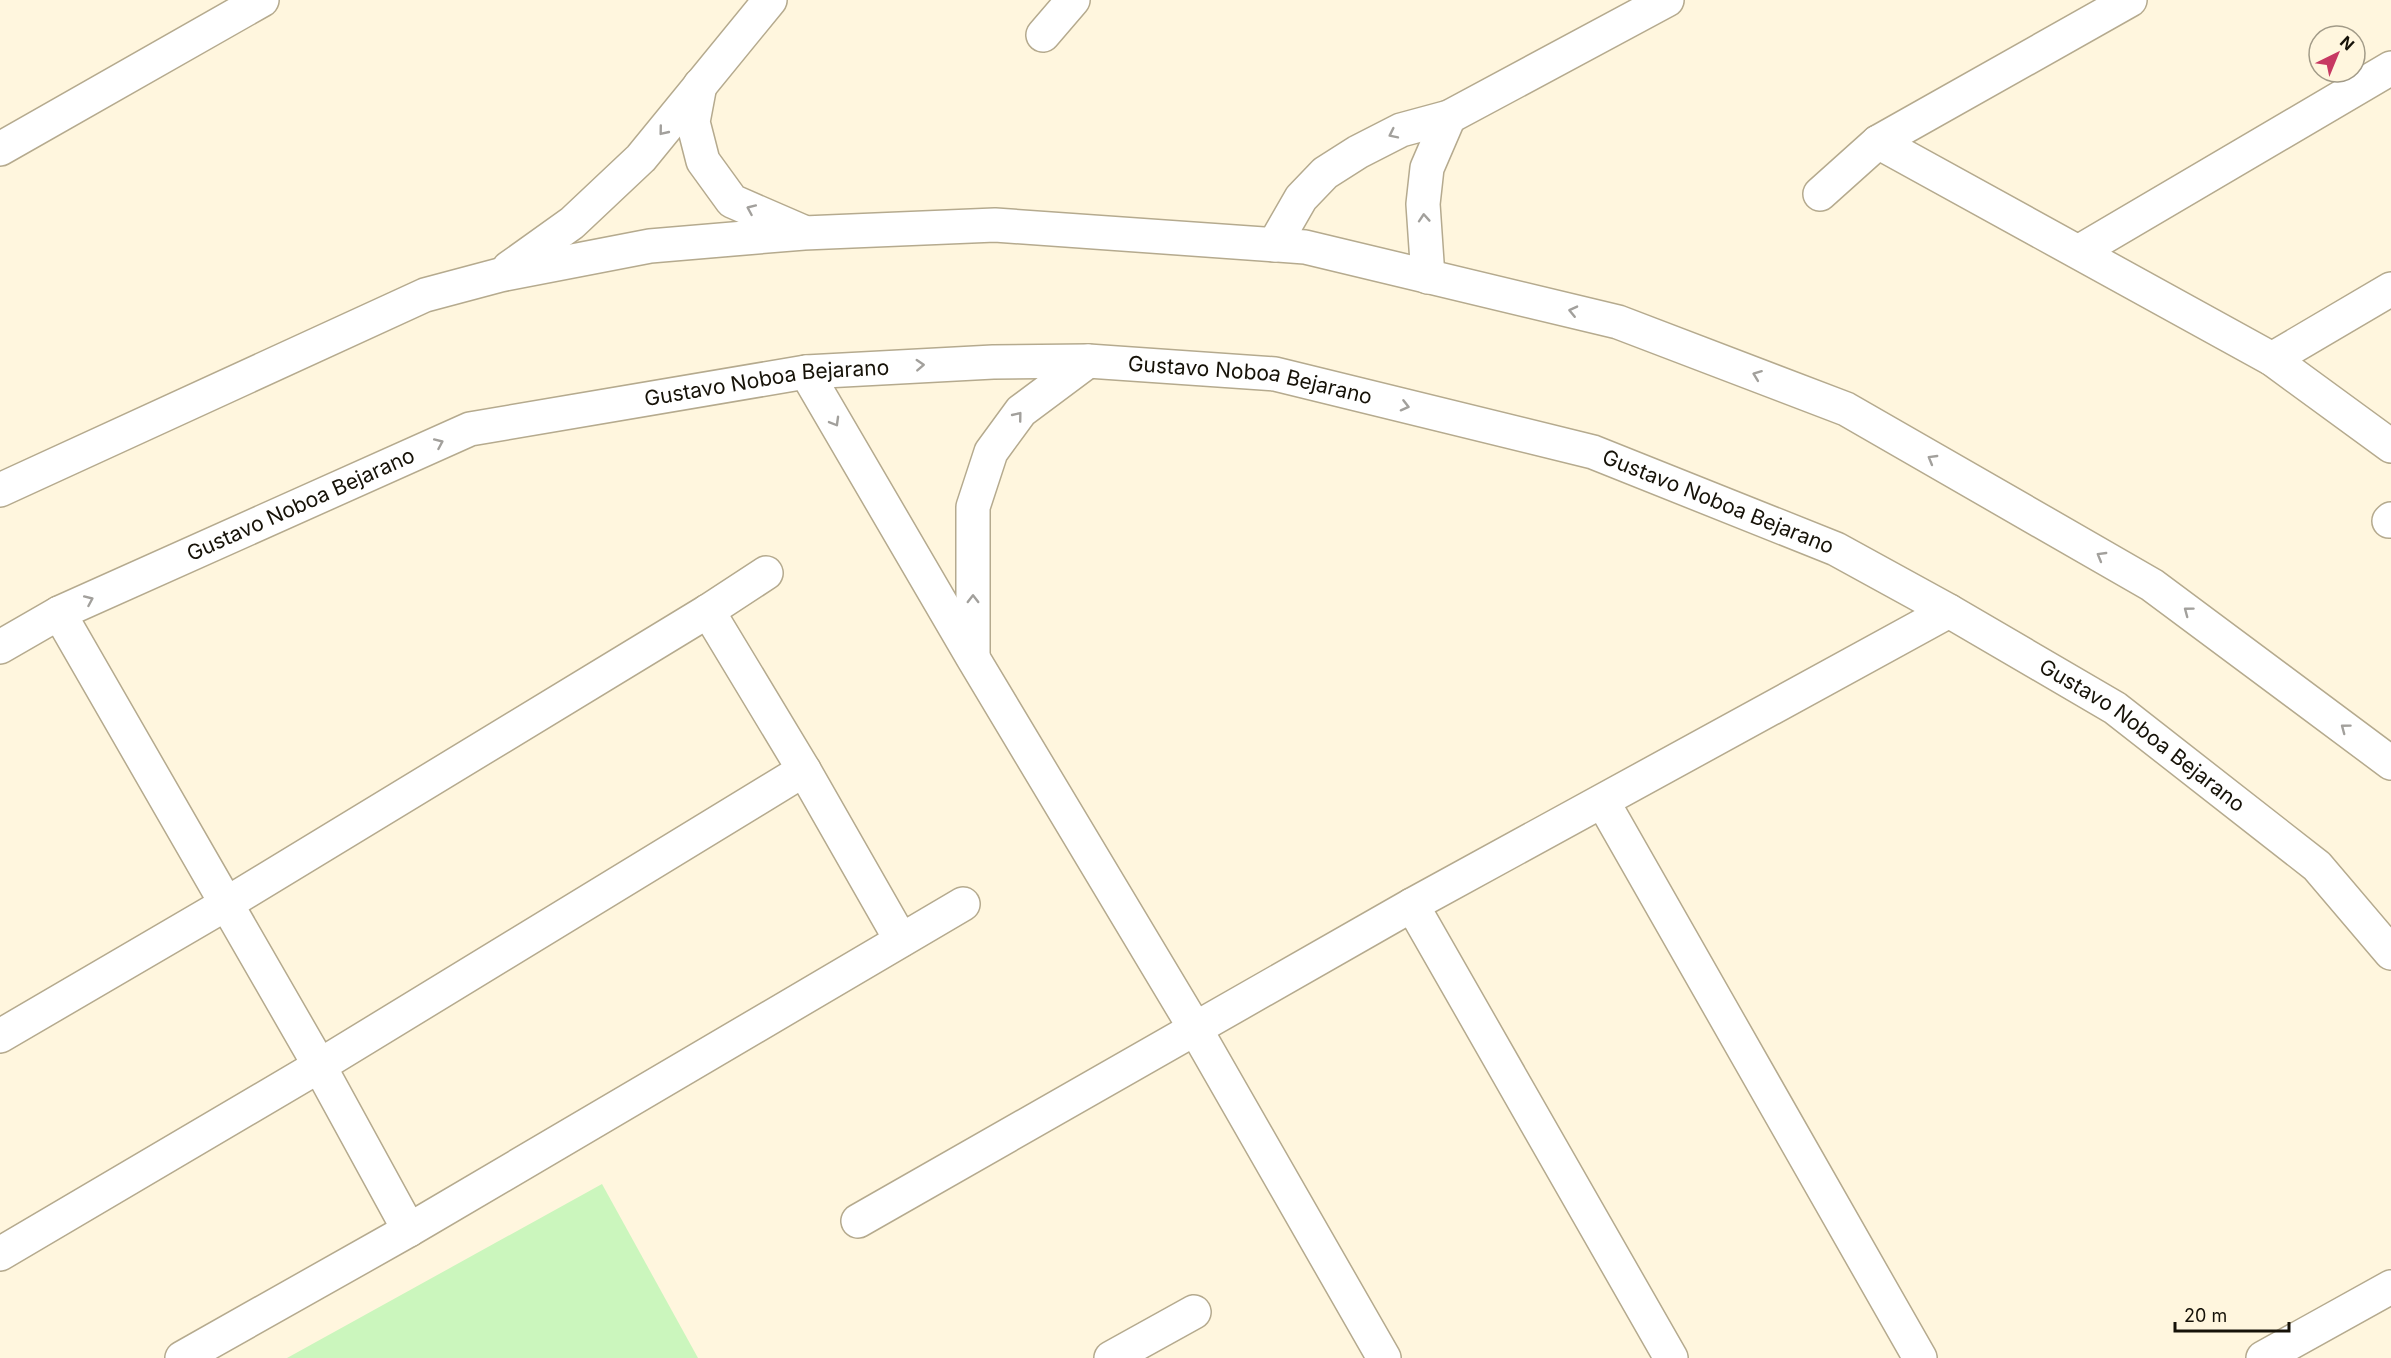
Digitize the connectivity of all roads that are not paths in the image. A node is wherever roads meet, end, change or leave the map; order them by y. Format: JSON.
{"nodes":[{"id":1,"x":262,"y":0,"type":"edge"},
{"id":2,"x":770,"y":0,"type":"edge"},
{"id":3,"x":1073,"y":0,"type":"edge"},
{"id":4,"x":1667,"y":0,"type":"edge"},
{"id":5,"x":2130,"y":0,"type":"edge"},
{"id":6,"x":1044,"y":35,"type":"dead end"},
{"id":7,"x":2391,"y":68,"type":"edge"},
{"id":8,"x":700,"y":85,"type":"junction"},
{"id":9,"x":1449,"y":117,"type":"junction"},
{"id":10,"x":1878,"y":142,"type":"junction"},
{"id":11,"x":0,"y":149,"type":"edge"},
{"id":12,"x":1821,"y":194,"type":"dead end"},
{"id":13,"x":804,"y":233,"type":"junction"},
{"id":14,"x":1274,"y":245,"type":"junction"},
{"id":15,"x":2080,"y":251,"type":"junction"},
{"id":16,"x":500,"y":275,"type":"junction"},
{"id":17,"x":1428,"y":277,"type":"junction"},
{"id":18,"x":2391,"y":289,"type":"edge"},
{"id":19,"x":2272,"y":358,"type":"junction"},
{"id":20,"x":1088,"y":361,"type":"junction"},
{"id":21,"x":806,"y":372,"type":"junction"},
{"id":22,"x":2391,"y":446,"type":"edge"},
{"id":23,"x":0,"y":490,"type":"edge"},
{"id":24,"x":766,"y":573,"type":"dead end"},
{"id":25,"x":708,"y":611,"type":"junction"},
{"id":26,"x":1949,"y":611,"type":"junction"},
{"id":27,"x":59,"y":613,"type":"junction"},
{"id":28,"x":0,"y":647,"type":"edge"},
{"id":29,"x":973,"y":658,"type":"junction"},
{"id":30,"x":2390,"y":760,"type":"edge"},
{"id":31,"x":804,"y":770,"type":"junction"},
{"id":32,"x":1603,"y":801,"type":"junction"},
{"id":33,"x":226,"y":904,"type":"junction"},
{"id":34,"x":963,"y":904,"type":"dead end"},
{"id":35,"x":1412,"y":905,"type":"junction"},
{"id":36,"x":901,"y":940,"type":"junction"},
{"id":37,"x":2391,"y":952,"type":"edge"},
{"id":38,"x":1196,"y":1030,"type":"junction"},
{"id":39,"x":0,"y":1036,"type":"edge"},
{"id":40,"x":319,"y":1066,"type":"junction"},
{"id":41,"x":858,"y":1221,"type":"dead end"},
{"id":42,"x":409,"y":1230,"type":"junction"},
{"id":43,"x":0,"y":1254,"type":"edge"},
{"id":44,"x":2391,"y":1287,"type":"edge"},
{"id":45,"x":1194,"y":1312,"type":"dead end"},
{"id":46,"x":1125,"y":1355,"type":"edge"},
{"id":47,"x":182,"y":1358,"type":"edge"},
{"id":48,"x":1384,"y":1358,"type":"edge"},
{"id":49,"x":1671,"y":1358,"type":"edge"},
{"id":50,"x":1920,"y":1358,"type":"edge"},
{"id":51,"x":2263,"y":1358,"type":"edge"}],
"edges":[{"from":1,"to":11,"type":"street"},
{"from":2,"to":8,"type":"street"},
{"from":3,"to":6,"type":"street"},
{"from":4,"to":9,"type":"street"},
{"from":5,"to":10,"type":"street"},
{"from":7,"to":15,"type":"street"},
{"from":13,"to":8,"type":"street","one_way":true},
{"from":8,"to":16,"type":"street","one_way":true},
{"from":9,"to":14,"type":"street","one_way":true},
{"from":17,"to":9,"type":"street","one_way":true},
{"from":10,"to":12,"type":"street"},
{"from":10,"to":15,"type":"street"},
{"from":13,"to":14,"type":"street"},
{"from":13,"to":16,"type":"street"},
{"from":14,"to":17,"type":"street"},
{"from":15,"to":19,"type":"street"},
{"from":16,"to":23,"type":"street"},
{"from":30,"to":17,"type":"street","one_way":true},
{"from":18,"to":19,"type":"street"},
{"from":19,"to":22,"type":"street"},
{"from":21,"to":20,"type":"street","name":"Gustavo Noboa Bejarano","one_way":true},
{"from":20,"to":26,"type":"street","name":"Gustavo Noboa Bejarano","one_way":true},
{"from":29,"to":20,"type":"street","one_way":true},
{"from":27,"to":21,"type":"street","name":"Gustavo Noboa Bejarano","one_way":true},
{"from":21,"to":29,"type":"street","one_way":true},
{"from":24,"to":25,"type":"street"},
{"from":25,"to":31,"type":"street"},
{"from":25,"to":33,"type":"street"},
{"from":26,"to":32,"type":"street"},
{"from":26,"to":37,"type":"street","name":"Gustavo Noboa Bejarano"},
{"from":27,"to":28,"type":"street","name":"Gustavo Noboa Bejarano"},
{"from":27,"to":33,"type":"street"},
{"from":29,"to":38,"type":"street"},
{"from":31,"to":36,"type":"street"},
{"from":31,"to":40,"type":"street"},
{"from":32,"to":35,"type":"street"},
{"from":32,"to":50,"type":"street"},
{"from":33,"to":39,"type":"street"},
{"from":33,"to":40,"type":"street"},
{"from":34,"to":36,"type":"street"},
{"from":35,"to":38,"type":"street"},
{"from":35,"to":49,"type":"street"},
{"from":36,"to":42,"type":"street"},
{"from":38,"to":41,"type":"street"},
{"from":38,"to":48,"type":"street"},
{"from":40,"to":42,"type":"street"},
{"from":40,"to":43,"type":"street"},
{"from":42,"to":47,"type":"street"},
{"from":44,"to":51,"type":"street"},
{"from":45,"to":46,"type":"street"}]}
